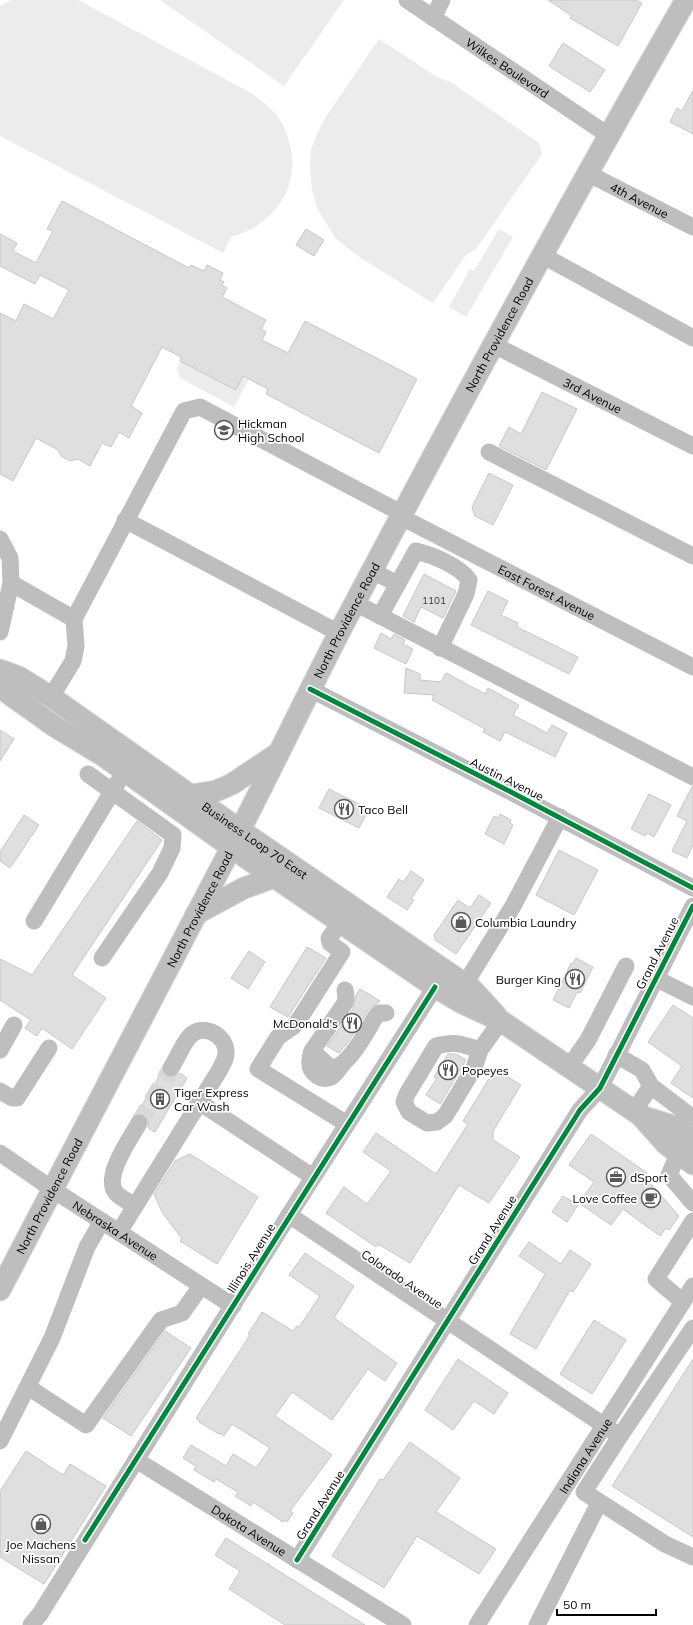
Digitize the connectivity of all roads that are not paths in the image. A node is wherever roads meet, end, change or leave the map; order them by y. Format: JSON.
{"nodes":[{"id":1,"x":407,"y":0,"type":"edge"},
{"id":2,"x":442,"y":0,"type":"edge"},
{"id":3,"x":680,"y":2,"type":"edge"},
{"id":4,"x":433,"y":18,"type":"junction"},
{"id":5,"x":608,"y":135,"type":"junction"},
{"id":6,"x":587,"y":173,"type":"junction"},
{"id":7,"x":693,"y":226,"type":"edge"},
{"id":8,"x":542,"y":255,"type":"junction"},
{"id":9,"x":693,"y":338,"type":"edge"},
{"id":10,"x":492,"y":344,"type":"junction"},
{"id":11,"x":693,"y":446,"type":"edge"},
{"id":12,"x":489,"y":452,"type":"dead end"},
{"id":13,"x":402,"y":516,"type":"junction"},
{"id":14,"x":125,"y":520,"type":"junction"},
{"id":15,"x":0,"y":538,"type":"edge"},
{"id":16,"x":457,"y":546,"type":"junction"},
{"id":17,"x":693,"y":556,"type":"edge"},
{"id":18,"x":449,"y":564,"type":"junction"},
{"id":19,"x":372,"y":571,"type":"junction"},
{"id":20,"x":11,"y":583,"type":"junction"},
{"id":21,"x":398,"y":584,"type":"junction"},
{"id":22,"x":355,"y":603,"type":"junction"},
{"id":23,"x":380,"y":616,"type":"junction"},
{"id":24,"x":74,"y":619,"type":"junction"},
{"id":25,"x":0,"y":632,"type":"edge"},
{"id":26,"x":339,"y":633,"type":"junction"},
{"id":27,"x":440,"y":648,"type":"junction"},
{"id":28,"x":693,"y":667,"type":"edge"},
{"id":29,"x":0,"y":670,"type":"edge"},
{"id":30,"x":0,"y":685,"type":"edge"},
{"id":31,"x":310,"y":689,"type":"junction"},
{"id":32,"x":51,"y":697,"type":"junction"},
{"id":33,"x":278,"y":754,"type":"junction"},
{"id":34,"x":125,"y":772,"type":"junction"},
{"id":35,"x":88,"y":774,"type":"dead end"},
{"id":36,"x":693,"y":777,"type":"edge"},
{"id":37,"x":112,"y":791,"type":"junction"},
{"id":38,"x":158,"y":794,"type":"junction"},
{"id":39,"x":192,"y":795,"type":"junction"},
{"id":40,"x":144,"y":814,"type":"junction"},
{"id":41,"x":560,"y":818,"type":"junction"},
{"id":42,"x":236,"y":838,"type":"junction"},
{"id":43,"x":275,"y":877,"type":"junction"},
{"id":44,"x":693,"y":888,"type":"edge"},
{"id":45,"x":693,"y":906,"type":"edge"},
{"id":46,"x":196,"y":914,"type":"junction"},
{"id":47,"x":34,"y":921,"type":"dead end"},
{"id":48,"x":341,"y":922,"type":"junction"},
{"id":49,"x":102,"y":958,"type":"dead end"},
{"id":50,"x":626,"y":966,"type":"dead end"},
{"id":51,"x":655,"y":978,"type":"junction"},
{"id":52,"x":465,"y":984,"type":"junction"},
{"id":53,"x":434,"y":987,"type":"junction"},
{"id":54,"x":345,"y":990,"type":"dead end"},
{"id":55,"x":693,"y":997,"type":"edge"},
{"id":56,"x":386,"y":1013,"type":"dead end"},
{"id":57,"x":501,"y":1021,"type":"junction"},
{"id":58,"x":14,"y":1026,"type":"dead end"},
{"id":59,"x":49,"y":1048,"type":"dead end"},
{"id":60,"x":0,"y":1050,"type":"edge"},
{"id":61,"x":480,"y":1050,"type":"junction"},
{"id":62,"x":616,"y":1055,"type":"junction"},
{"id":63,"x":569,"y":1067,"type":"junction"},
{"id":64,"x":171,"y":1068,"type":"tunnel mouth"},
{"id":65,"x":651,"y":1086,"type":"junction"},
{"id":66,"x":600,"y":1088,"type":"junction"},
{"id":67,"x":0,"y":1091,"type":"edge"},
{"id":68,"x":199,"y":1102,"type":"junction"},
{"id":69,"x":637,"y":1113,"type":"junction"},
{"id":70,"x":693,"y":1118,"type":"edge"},
{"id":71,"x":139,"y":1123,"type":"tunnel mouth"},
{"id":72,"x":347,"y":1124,"type":"junction"},
{"id":73,"x":693,"y":1140,"type":"edge"},
{"id":74,"x":0,"y":1153,"type":"edge"},
{"id":75,"x":686,"y":1159,"type":"edge"},
{"id":76,"x":313,"y":1178,"type":"junction"},
{"id":77,"x":52,"y":1189,"type":"junction"},
{"id":78,"x":693,"y":1203,"type":"edge"},
{"id":79,"x":135,"y":1206,"type":"junction"},
{"id":80,"x":289,"y":1215,"type":"junction"},
{"id":81,"x":102,"y":1221,"type":"junction"},
{"id":82,"x":693,"y":1221,"type":"edge"},
{"id":83,"x":118,"y":1232,"type":"junction"},
{"id":84,"x":201,"y":1286,"type":"junction"},
{"id":85,"x":693,"y":1286,"type":"edge"},
{"id":86,"x":0,"y":1290,"type":"edge"},
{"id":87,"x":233,"y":1306,"type":"junction"},
{"id":88,"x":680,"y":1307,"type":"junction"},
{"id":89,"x":447,"y":1320,"type":"junction"},
{"id":90,"x":693,"y":1321,"type":"edge"},
{"id":91,"x":693,"y":1328,"type":"edge"},
{"id":92,"x":28,"y":1387,"type":"junction"},
{"id":93,"x":603,"y":1425,"type":"junction"},
{"id":94,"x":620,"y":1436,"type":"junction"},
{"id":95,"x":0,"y":1441,"type":"edge"},
{"id":96,"x":136,"y":1460,"type":"junction"},
{"id":97,"x":599,"y":1503,"type":"junction"},
{"id":98,"x":693,"y":1557,"type":"edge"},
{"id":99,"x":297,"y":1560,"type":"junction"},
{"id":100,"x":31,"y":1625,"type":"edge"},
{"id":101,"x":403,"y":1625,"type":"edge"},
{"id":102,"x":477,"y":1625,"type":"edge"},
{"id":103,"x":537,"y":1625,"type":"edge"}],
"edges":[{"from":1,"to":4,"type":"street","name":"Wilkes Boulevard"},
{"from":2,"to":4,"type":"street"},
{"from":3,"to":5,"type":"main road","name":"North Providence Road"},
{"from":4,"to":5,"type":"street","name":"Wilkes Boulevard"},
{"from":5,"to":6,"type":"main road","name":"North Providence Road"},
{"from":6,"to":7,"type":"street","name":"4th Avenue"},
{"from":6,"to":8,"type":"main road","name":"North Providence Road"},
{"from":8,"to":9,"type":"street"},
{"from":8,"to":10,"type":"main road","name":"North Providence Road"},
{"from":10,"to":11,"type":"street","name":"3rd Avenue"},
{"from":10,"to":13,"type":"main road","name":"North Providence Road"},
{"from":12,"to":17,"type":"street"},
{"from":13,"to":14,"type":"street","name":"East Forest Avenue"},
{"from":13,"to":16,"type":"street","name":"East Forest Avenue"},
{"from":13,"to":19,"type":"main road","name":"North Providence Road"},
{"from":14,"to":24,"type":"street","name":"East Forest Avenue"},
{"from":14,"to":26,"type":"street"},
{"from":15,"to":20,"type":"street"},
{"from":16,"to":18,"type":"street"},
{"from":16,"to":28,"type":"street","name":"East Forest Avenue"},
{"from":18,"to":21,"type":"street"},
{"from":18,"to":27,"type":"street"},
{"from":19,"to":21,"type":"street"},
{"from":19,"to":22,"type":"main road","name":"North Providence Road"},
{"from":20,"to":24,"type":"street"},
{"from":20,"to":25,"type":"street"},
{"from":21,"to":23,"type":"street"},
{"from":22,"to":23,"type":"street"},
{"from":22,"to":26,"type":"main road","name":"North Providence Road"},
{"from":23,"to":27,"type":"street"},
{"from":24,"to":32,"type":"street"},
{"from":26,"to":31,"type":"main road","name":"North Providence Road"},
{"from":27,"to":36,"type":"street"},
{"from":29,"to":32,"type":"main road","name":"Business Loop 70 East"},
{"from":30,"to":34,"type":"main road","name":"Business Loop 70 East"},
{"from":31,"to":33,"type":"main road","name":"North Providence Road"},
{"from":31,"to":41,"type":"street","name":"Austin Avenue"},
{"from":32,"to":39,"type":"main road","name":"Business Loop 70 East"},
{"from":33,"to":39,"type":"main road"},
{"from":33,"to":42,"type":"main road","name":"North Providence Road"},
{"from":34,"to":37,"type":"street"},
{"from":34,"to":38,"type":"main road","name":"Business Loop 70 East"},
{"from":35,"to":37,"type":"street"},
{"from":37,"to":40,"type":"street"},
{"from":37,"to":47,"type":"street"},
{"from":38,"to":40,"type":"street"},
{"from":38,"to":42,"type":"main road","name":"Business Loop 70 East"},
{"from":39,"to":42,"type":"main road","name":"Business Loop 70 East"},
{"from":40,"to":49,"type":"street"},
{"from":41,"to":44,"type":"street","name":"Austin Avenue"},
{"from":41,"to":52,"type":"street"},
{"from":42,"to":43,"type":"main road","name":"Business Loop 70 East"},
{"from":42,"to":46,"type":"main road","name":"North Providence Road"},
{"from":42,"to":52,"type":"main road","name":"Business Loop 70 East"},
{"from":43,"to":46,"type":"main road"},
{"from":43,"to":48,"type":"main road","name":"Business Loop 70 East"},
{"from":45,"to":51,"type":"street","name":"Grand Avenue"},
{"from":46,"to":77,"type":"main road","name":"North Providence Road"},
{"from":48,"to":53,"type":"main road","name":"Business Loop 70 East"},
{"from":48,"to":72,"type":"street"},
{"from":50,"to":63,"type":"street"},
{"from":51,"to":55,"type":"street"},
{"from":51,"to":62,"type":"street","name":"Grand Avenue"},
{"from":52,"to":57,"type":"main road","name":"Business Loop 70 East"},
{"from":53,"to":57,"type":"main road","name":"Business Loop 70 East"},
{"from":53,"to":72,"type":"street","name":"Illinois Avenue"},
{"from":54,"to":56,"type":"street"},
{"from":57,"to":61,"type":"street"},
{"from":57,"to":63,"type":"main road","name":"Business Loop 70 East"},
{"from":58,"to":60,"type":"street"},
{"from":59,"to":67,"type":"street"},
{"from":61,"to":61,"type":"street"},
{"from":62,"to":65,"type":"street"},
{"from":62,"to":66,"type":"street","name":"Grand Avenue"},
{"from":63,"to":66,"type":"main road","name":"Business Loop 70 East"},
{"from":64,"to":68,"type":"street"},
{"from":65,"to":69,"type":"street"},
{"from":65,"to":70,"type":"street"},
{"from":66,"to":69,"type":"main road","name":"Business Loop 70 East"},
{"from":66,"to":89,"type":"street","name":"Grand Avenue"},
{"from":68,"to":76,"type":"street"},
{"from":68,"to":79,"type":"street"},
{"from":69,"to":73,"type":"main road","name":"Business Loop 70 East"},
{"from":69,"to":75,"type":"main road","name":"Business Loop 70 East"},
{"from":71,"to":79,"type":"street"},
{"from":72,"to":76,"type":"street","name":"Illinois Avenue"},
{"from":74,"to":77,"type":"street","name":"Nebraska Avenue"},
{"from":75,"to":78,"type":"street"},
{"from":76,"to":80,"type":"street","name":"Illinois Avenue"},
{"from":77,"to":81,"type":"street","name":"Nebraska Avenue"},
{"from":77,"to":86,"type":"main road","name":"North Providence Road"},
{"from":79,"to":83,"type":"street"},
{"from":80,"to":87,"type":"street","name":"Illinois Avenue"},
{"from":80,"to":89,"type":"street","name":"Colorado Avenue"},
{"from":81,"to":83,"type":"street","name":"Nebraska Avenue"},
{"from":81,"to":92,"type":"street"},
{"from":82,"to":88,"type":"street"},
{"from":83,"to":84,"type":"street","name":"Nebraska Avenue"},
{"from":84,"to":87,"type":"street","name":"Nebraska Avenue"},
{"from":84,"to":92,"type":"street"},
{"from":85,"to":88,"type":"street","name":"Indiana Avenue"},
{"from":87,"to":96,"type":"street","name":"Illinois Avenue"},
{"from":88,"to":90,"type":"street"},
{"from":88,"to":93,"type":"street","name":"Indiana Avenue"},
{"from":89,"to":93,"type":"street","name":"Colorado Avenue"},
{"from":89,"to":99,"type":"street","name":"Grand Avenue"},
{"from":91,"to":94,"type":"street"},
{"from":92,"to":95,"type":"street"},
{"from":93,"to":94,"type":"street","name":"Colorado Avenue"},
{"from":93,"to":102,"type":"street","name":"Indiana Avenue"},
{"from":94,"to":97,"type":"street"},
{"from":96,"to":99,"type":"street","name":"Dakota Avenue"},
{"from":96,"to":100,"type":"street","name":"Illinois Avenue"},
{"from":97,"to":98,"type":"street"},
{"from":97,"to":103,"type":"street"},
{"from":99,"to":101,"type":"street","name":"Dakota Avenue"}]}
